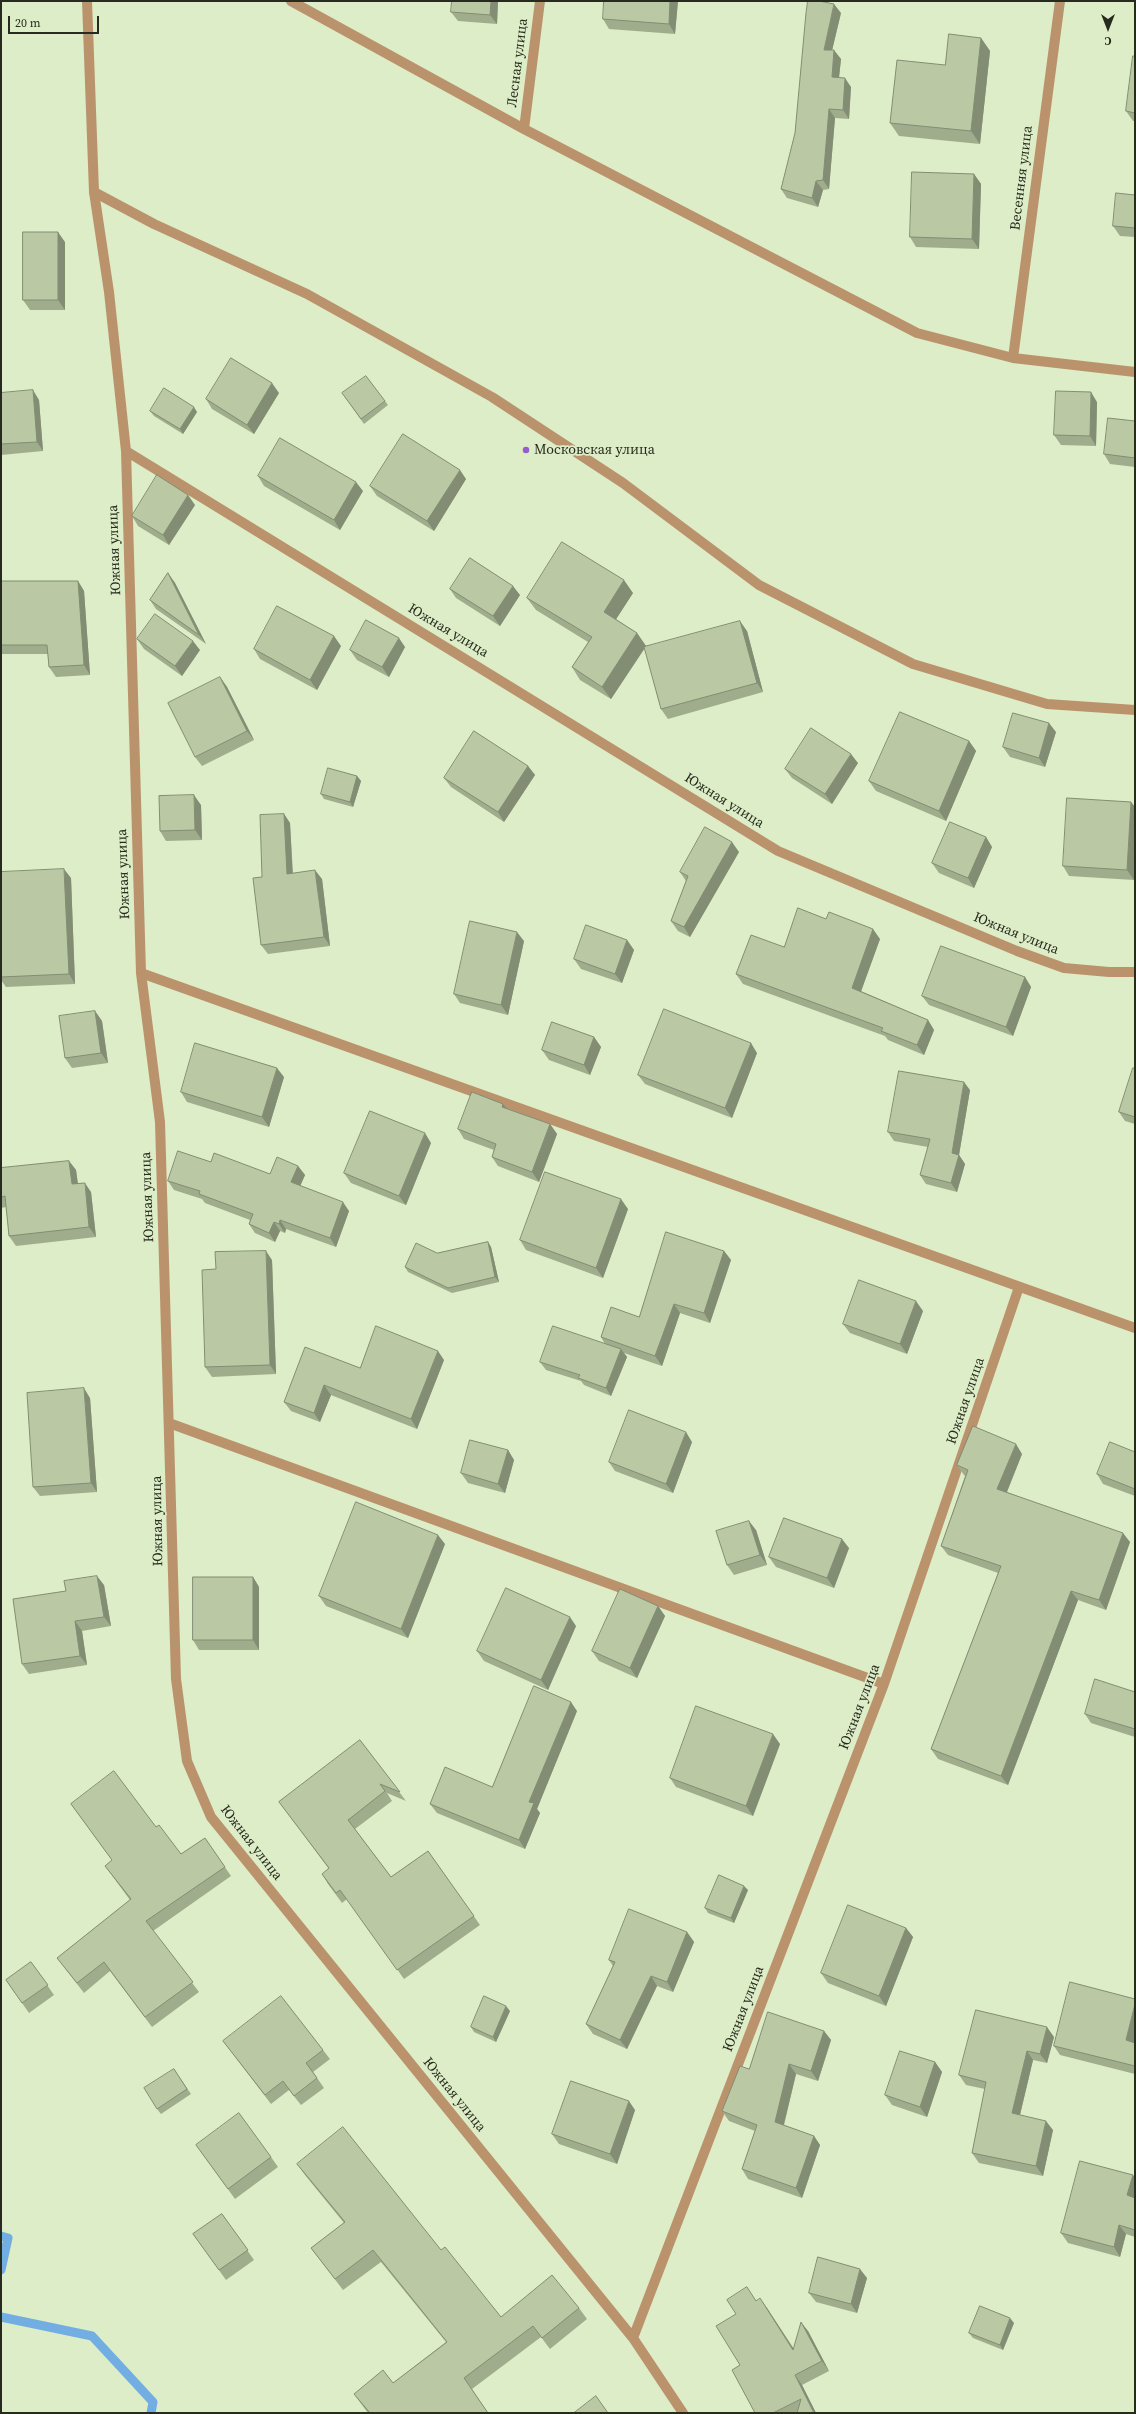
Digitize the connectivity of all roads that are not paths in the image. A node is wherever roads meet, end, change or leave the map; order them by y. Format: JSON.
{"nodes":[{"id":1,"x":87,"y":1,"type":"edge"},
{"id":2,"x":291,"y":1,"type":"edge"},
{"id":3,"x":540,"y":1,"type":"edge"},
{"id":4,"x":1060,"y":1,"type":"edge"},
{"id":5,"x":524,"y":129,"type":"junction"},
{"id":6,"x":94,"y":192,"type":"junction"},
{"id":7,"x":1013,"y":358,"type":"junction"},
{"id":8,"x":1135,"y":372,"type":"edge"},
{"id":9,"x":126,"y":451,"type":"junction"},
{"id":10,"x":1135,"y":710,"type":"edge"},
{"id":11,"x":1135,"y":972,"type":"edge"},
{"id":12,"x":141,"y":973,"type":"junction"},
{"id":13,"x":1019,"y":1287,"type":"junction"},
{"id":14,"x":1135,"y":1328,"type":"edge"},
{"id":15,"x":169,"y":1423,"type":"junction"},
{"id":16,"x":884,"y":1684,"type":"junction"},
{"id":17,"x":633,"y":2338,"type":"junction"},
{"id":18,"x":683,"y":2413,"type":"edge"}],
"edges":[{"from":1,"to":6,"type":"street"},
{"from":2,"to":5,"type":"street"},
{"from":3,"to":5,"type":"street","name":"Лесная улица"},
{"from":4,"to":7,"type":"street","name":"Весенняя улица"},
{"from":5,"to":7,"type":"street"},
{"from":6,"to":9,"type":"street"},
{"from":6,"to":10,"type":"street"},
{"from":7,"to":8,"type":"street"},
{"from":9,"to":11,"type":"street","name":"Южная улица"},
{"from":9,"to":12,"type":"street","name":"Южная улица"},
{"from":12,"to":13,"type":"street"},
{"from":12,"to":15,"type":"street","name":"Южная улица"},
{"from":13,"to":14,"type":"street"},
{"from":13,"to":16,"type":"street","name":"Южная улица"},
{"from":15,"to":16,"type":"street"},
{"from":15,"to":17,"type":"street","name":"Южная улица"},
{"from":16,"to":17,"type":"street","name":"Южная улица"},
{"from":17,"to":18,"type":"street"}]}
